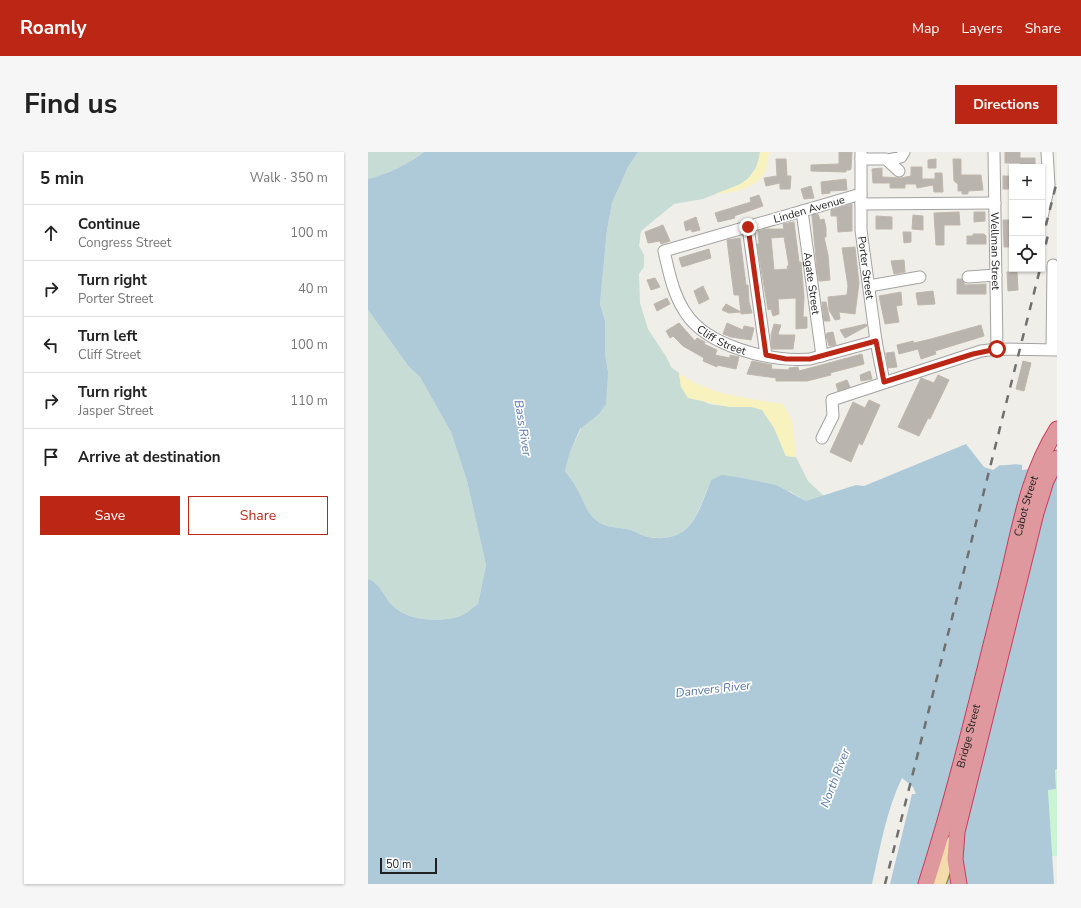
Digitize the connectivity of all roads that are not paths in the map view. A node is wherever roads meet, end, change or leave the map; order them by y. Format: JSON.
{"nodes":[{"id":1,"x":904,"y":152,"type":"edge"},
{"id":2,"x":994,"y":152,"type":"edge"},
{"id":3,"x":1047,"y":152,"type":"edge"},
{"id":4,"x":861,"y":156,"type":"edge"},
{"id":5,"x":888,"y":160,"type":"junction"},
{"id":6,"x":899,"y":171,"type":"dead end"},
{"id":7,"x":861,"y":199,"type":"junction"},
{"id":8,"x":995,"y":203,"type":"junction"},
{"id":9,"x":1045,"y":203,"type":"edge"},
{"id":10,"x":802,"y":211,"type":"junction"},
{"id":11,"x":748,"y":227,"type":"junction"},
{"id":12,"x":664,"y":251,"type":"joint"},
{"id":13,"x":1053,"y":266,"type":"dead end"},
{"id":14,"x":996,"y":275,"type":"junction"},
{"id":15,"x":920,"y":277,"type":"dead end"},
{"id":16,"x":968,"y":277,"type":"dead end"},
{"id":17,"x":869,"y":286,"type":"junction"},
{"id":18,"x":876,"y":341,"type":"junction"},
{"id":19,"x":997,"y":349,"type":"junction"},
{"id":20,"x":1054,"y":350,"type":"edge"},
{"id":21,"x":766,"y":355,"type":"junction"},
{"id":22,"x":822,"y":356,"type":"junction"},
{"id":23,"x":884,"y":382,"type":"junction"},
{"id":24,"x":1057,"y":429,"type":"edge"},
{"id":25,"x":822,"y":438,"type":"dead end"},
{"id":26,"x":1057,"y":458,"type":"edge"},
{"id":27,"x":1012,"y":586,"type":"junction"},
{"id":28,"x":957,"y":832,"type":"junction"},
{"id":29,"x":926,"y":884,"type":"edge"},
{"id":30,"x":939,"y":884,"type":"edge"},
{"id":31,"x":959,"y":884,"type":"edge"}],
"edges":[{"from":1,"to":5,"type":"street"},
{"from":2,"to":8,"type":"street","name":"Wellman Street"},
{"from":3,"to":9,"type":"street"},
{"from":4,"to":5,"type":"street"},
{"from":4,"to":7,"type":"street","name":"Porter Street"},
{"from":5,"to":6,"type":"street"},
{"from":7,"to":8,"type":"street","name":"Linden Avenue"},
{"from":7,"to":10,"type":"street","name":"Linden Avenue"},
{"from":7,"to":17,"type":"street","name":"Porter Street"},
{"from":8,"to":14,"type":"street","name":"Wellman Street"},
{"from":10,"to":11,"type":"street","name":"Linden Avenue"},
{"from":10,"to":22,"type":"street","name":"Agate Street"},
{"from":11,"to":12,"type":"street","name":"Linden Avenue"},
{"from":11,"to":21,"type":"street"},
{"from":12,"to":21,"type":"street","name":"Cliff Street"},
{"from":13,"to":20,"type":"street"},
{"from":14,"to":16,"type":"street"},
{"from":14,"to":19,"type":"street","name":"Wellman Street"},
{"from":15,"to":17,"type":"street"},
{"from":17,"to":18,"type":"street","name":"Porter Street"},
{"from":18,"to":22,"type":"street","name":"Cliff Street"},
{"from":18,"to":23,"type":"street","name":"Porter Street"},
{"from":19,"to":20,"type":"street"},
{"from":19,"to":23,"type":"street"},
{"from":21,"to":22,"type":"street","name":"Cliff Street"},
{"from":23,"to":25,"type":"street"},
{"from":24,"to":27,"type":"highway","name":"Cabot Street"},
{"from":26,"to":27,"type":"highway","name":"Cabot Street"},
{"from":27,"to":28,"type":"highway","name":"Bridge Street"},
{"from":27,"to":29,"type":"highway","name":"Bridge Street"},
{"from":28,"to":30,"type":"main road"},
{"from":28,"to":31,"type":"highway","name":"Bridge Street"}]}
